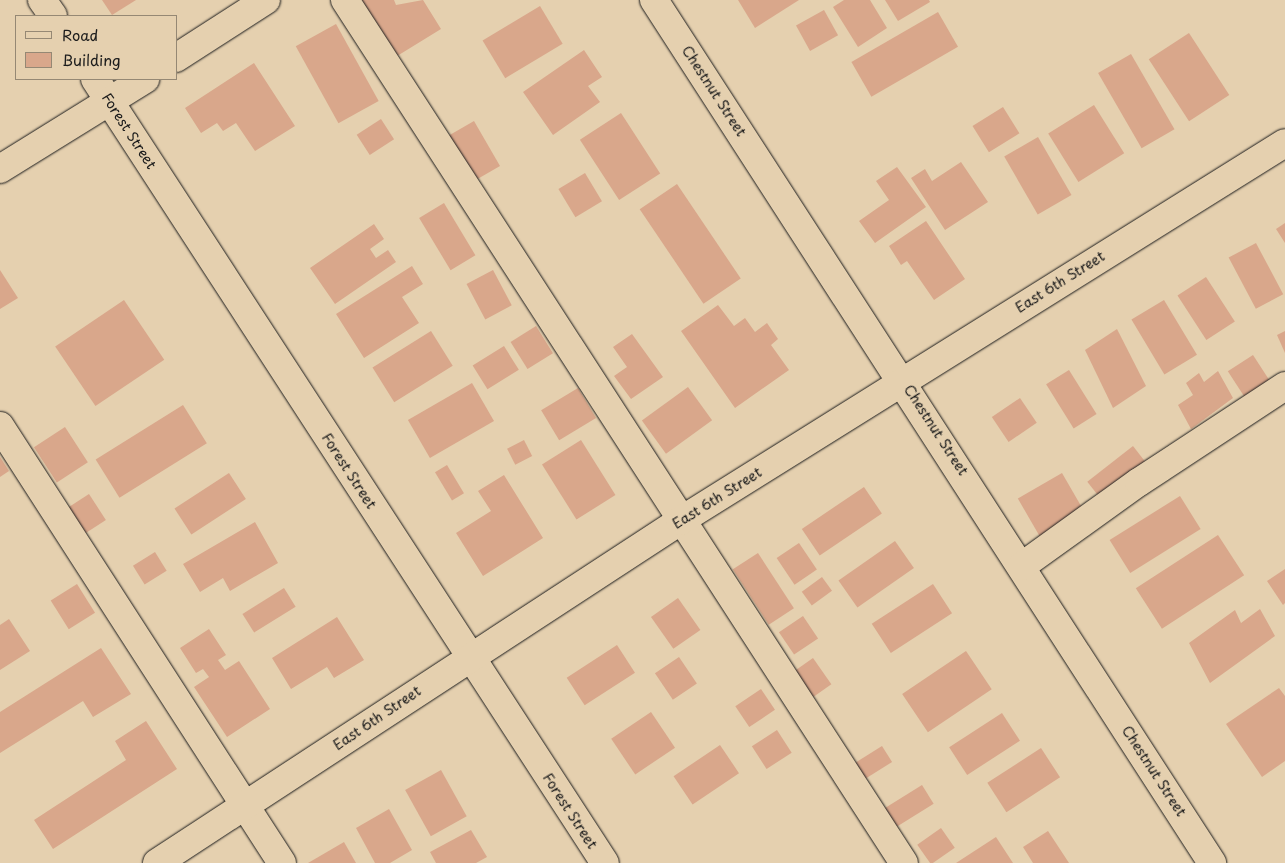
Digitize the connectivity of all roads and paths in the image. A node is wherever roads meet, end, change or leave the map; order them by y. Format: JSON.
{"nodes":[{"id":1,"x":42,"y":0,"type":"edge"},
{"id":2,"x":266,"y":0,"type":"edge"},
{"id":3,"x":345,"y":0,"type":"edge"},
{"id":4,"x":654,"y":0,"type":"edge"},
{"id":5,"x":52,"y":15,"type":"edge"},
{"id":6,"x":178,"y":57,"type":"edge"},
{"id":7,"x":95,"y":80,"type":"edge"},
{"id":8,"x":143,"y":80,"type":"edge"},
{"id":9,"x":110,"y":102,"type":"junction"},
{"id":10,"x":1285,"y":143,"type":"edge"},
{"id":11,"x":0,"y":169,"type":"edge"},
{"id":12,"x":903,"y":379,"type":"junction"},
{"id":13,"x":1285,"y":386,"type":"edge"},
{"id":14,"x":0,"y":426,"type":"edge"},
{"id":15,"x":680,"y":521,"type":"junction"},
{"id":16,"x":1022,"y":566,"type":"junction"},
{"id":17,"x":469,"y":656,"type":"junction"},
{"id":18,"x":245,"y":806,"type":"junction"},
{"id":19,"x":157,"y":863,"type":"edge"},
{"id":20,"x":282,"y":863,"type":"edge"},
{"id":21,"x":605,"y":863,"type":"edge"},
{"id":22,"x":904,"y":863,"type":"edge"},
{"id":23,"x":1212,"y":863,"type":"edge"}],
"edges":[{"from":1,"to":5,"type":"street"},
{"from":2,"to":6,"type":"street"},
{"from":3,"to":15,"type":"street"},
{"from":4,"to":12,"type":"street","name":"Chestnut Street"},
{"from":7,"to":9,"type":"street","name":"Forest Street"},
{"from":8,"to":9,"type":"street"},
{"from":9,"to":11,"type":"street"},
{"from":9,"to":17,"type":"street","name":"Forest Street"},
{"from":10,"to":12,"type":"street","name":"East 6th Street"},
{"from":12,"to":15,"type":"street","name":"East 6th Street"},
{"from":12,"to":16,"type":"street","name":"Chestnut Street"},
{"from":13,"to":16,"type":"street"},
{"from":14,"to":18,"type":"street"},
{"from":15,"to":17,"type":"street","name":"East 6th Street"},
{"from":15,"to":22,"type":"street"},
{"from":16,"to":23,"type":"street","name":"Chestnut Street"},
{"from":17,"to":18,"type":"street","name":"East 6th Street"},
{"from":17,"to":21,"type":"street","name":"Forest Street"},
{"from":18,"to":19,"type":"street","name":"East 6th Street"},
{"from":18,"to":20,"type":"street"}]}
